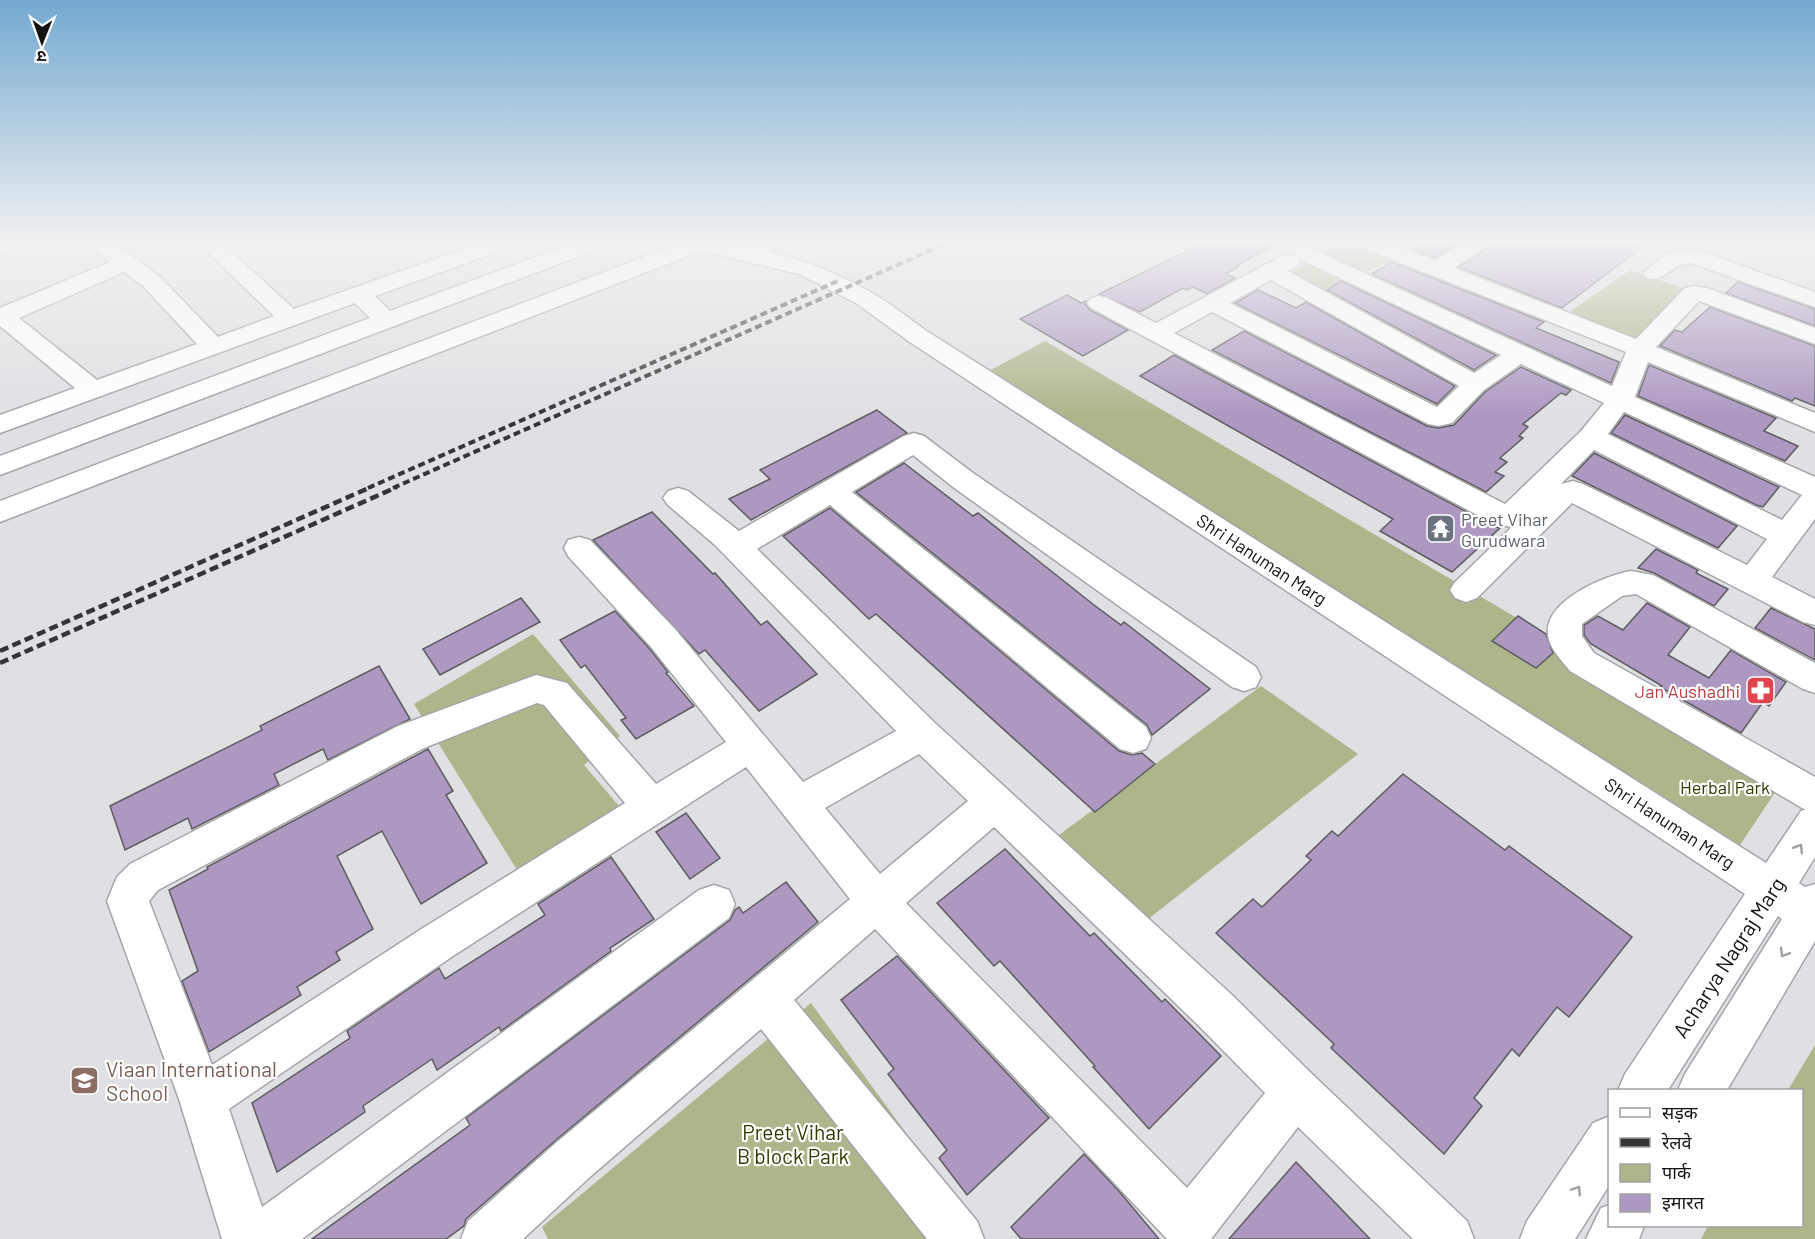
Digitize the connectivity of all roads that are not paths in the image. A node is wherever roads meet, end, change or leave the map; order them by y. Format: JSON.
{"nodes":[{"id":1,"x":39,"y":301,"type":"edge"},
{"id":2,"x":170,"y":301,"type":"edge"},
{"id":3,"x":271,"y":301,"type":"edge"},
{"id":4,"x":340,"y":301,"type":"edge"},
{"id":5,"x":366,"y":301,"type":"edge"},
{"id":6,"x":440,"y":301,"type":"edge"},
{"id":7,"x":550,"y":301,"type":"edge"},
{"id":8,"x":869,"y":301,"type":"edge"},
{"id":9,"x":1216,"y":301,"type":"edge"},
{"id":10,"x":1325,"y":301,"type":"edge"},
{"id":11,"x":1415,"y":301,"type":"edge"},
{"id":12,"x":1520,"y":301,"type":"edge"},
{"id":13,"x":1686,"y":301,"type":"edge"},
{"id":14,"x":1719,"y":301,"type":"edge"},
{"id":15,"x":1099,"y":303,"type":"dead end"},
{"id":16,"x":1212,"y":303,"type":"junction"},
{"id":17,"x":1,"y":317,"type":"edge"},
{"id":18,"x":291,"y":319,"type":"junction"},
{"id":19,"x":387,"y":321,"type":"junction"},
{"id":20,"x":1155,"y":333,"type":"junction"},
{"id":21,"x":1815,"y":337,"type":"edge"},
{"id":22,"x":214,"y":346,"type":"junction"},
{"id":23,"x":1640,"y":349,"type":"junction"},
{"id":24,"x":1519,"y":354,"type":"junction"},
{"id":25,"x":1475,"y":384,"type":"junction"},
{"id":26,"x":94,"y":390,"type":"junction"},
{"id":27,"x":1620,"y":400,"type":"junction"},
{"id":28,"x":1,"y":422,"type":"edge"},
{"id":29,"x":1815,"y":423,"type":"edge"},
{"id":30,"x":1591,"y":437,"type":"junction"},
{"id":31,"x":0,"y":466,"type":"edge"},
{"id":32,"x":1815,"y":489,"type":"edge"},
{"id":33,"x":833,"y":492,"type":"junction"},
{"id":34,"x":678,"y":498,"type":"dead end"},
{"id":35,"x":1815,"y":498,"type":"edge"},
{"id":36,"x":0,"y":512,"type":"edge"},
{"id":37,"x":1787,"y":536,"type":"junction"},
{"id":38,"x":736,"y":547,"type":"junction"},
{"id":39,"x":579,"y":548,"type":"dead end"},
{"id":40,"x":1752,"y":581,"type":"junction"},
{"id":41,"x":1466,"y":590,"type":"dead end"},
{"id":42,"x":1815,"y":613,"type":"edge"},
{"id":43,"x":1244,"y":677,"type":"dead end"},
{"id":44,"x":1815,"y":679,"type":"edge"},
{"id":45,"x":922,"y":734,"type":"junction"},
{"id":46,"x":1133,"y":738,"type":"dead end"},
{"id":47,"x":750,"y":745,"type":"junction"},
{"id":48,"x":1815,"y":796,"type":"edge"},
{"id":49,"x":995,"y":802,"type":"junction"},
{"id":50,"x":798,"y":804,"type":"junction"},
{"id":51,"x":651,"y":806,"type":"junction"},
{"id":52,"x":1815,"y":823,"type":"edge"},
{"id":53,"x":1772,"y":889,"type":"junction"},
{"id":54,"x":878,"y":903,"type":"junction"},
{"id":55,"x":714,"y":904,"type":"dead end"},
{"id":56,"x":1812,"y":908,"type":"edge"},
{"id":57,"x":765,"y":998,"type":"junction"},
{"id":58,"x":1642,"y":1089,"type":"edge"},
{"id":59,"x":1702,"y":1089,"type":"edge"},
{"id":60,"x":1296,"y":1092,"type":"junction"},
{"id":61,"x":202,"y":1099,"type":"junction"},
{"id":62,"x":1608,"y":1143,"type":"edge"},
{"id":63,"x":1184,"y":1232,"type":"edge"},
{"id":64,"x":497,"y":1235,"type":"edge"},
{"id":65,"x":951,"y":1235,"type":"edge"},
{"id":66,"x":248,"y":1239,"type":"edge"},
{"id":67,"x":260,"y":1239,"type":"edge"},
{"id":68,"x":1449,"y":1239,"type":"edge"},
{"id":69,"x":1545,"y":1239,"type":"edge"}],
"edges":[{"from":1,"to":17,"type":"street"},
{"from":2,"to":22,"type":"street"},
{"from":3,"to":18,"type":"street"},
{"from":4,"to":18,"type":"street"},
{"from":5,"to":19,"type":"street"},
{"from":6,"to":19,"type":"street"},
{"from":7,"to":36,"type":"street"},
{"from":8,"to":53,"type":"street","name":"Shri Hanuman Marg"},
{"from":9,"to":16,"type":"street"},
{"from":10,"to":25,"type":"street"},
{"from":11,"to":24,"type":"street"},
{"from":12,"to":23,"type":"street"},
{"from":13,"to":23,"type":"street"},
{"from":14,"to":21,"type":"street"},
{"from":15,"to":20,"type":"street"},
{"from":16,"to":20,"type":"street"},
{"from":16,"to":25,"type":"street"},
{"from":17,"to":26,"type":"street"},
{"from":18,"to":22,"type":"street"},
{"from":19,"to":31,"type":"street"},
{"from":20,"to":30,"type":"street"},
{"from":22,"to":26,"type":"street"},
{"from":23,"to":27,"type":"street"},
{"from":23,"to":29,"type":"street"},
{"from":24,"to":25,"type":"street"},
{"from":24,"to":27,"type":"street"},
{"from":26,"to":28,"type":"street"},
{"from":27,"to":30,"type":"street"},
{"from":27,"to":32,"type":"street"},
{"from":30,"to":37,"type":"street"},
{"from":33,"to":38,"type":"street"},
{"from":33,"to":43,"type":"street"},
{"from":33,"to":46,"type":"street"},
{"from":34,"to":38,"type":"street"},
{"from":35,"to":37,"type":"street"},
{"from":37,"to":40,"type":"street"},
{"from":38,"to":45,"type":"street"},
{"from":39,"to":47,"type":"street"},
{"from":40,"to":41,"type":"street"},
{"from":40,"to":42,"type":"street"},
{"from":44,"to":48,"type":"street"},
{"from":45,"to":49,"type":"street"},
{"from":45,"to":50,"type":"street"},
{"from":47,"to":50,"type":"street"},
{"from":47,"to":51,"type":"street"},
{"from":49,"to":54,"type":"street"},
{"from":49,"to":60,"type":"street"},
{"from":50,"to":54,"type":"street"},
{"from":51,"to":61,"type":"street"},
{"from":51,"to":61,"type":"street"},
{"from":53,"to":52,"type":"street","name":"Acharya Nagraj Marg","one_way":true},
{"from":53,"to":56,"type":"street","name":"Shri Hanuman Marg"},
{"from":53,"to":58,"type":"street","name":"Acharya Nagraj Marg"},
{"from":54,"to":57,"type":"street"},
{"from":54,"to":63,"type":"street"},
{"from":55,"to":67,"type":"street"},
{"from":56,"to":59,"type":"street","one_way":true},
{"from":57,"to":64,"type":"street"},
{"from":57,"to":65,"type":"street"},
{"from":60,"to":63,"type":"street"},
{"from":60,"to":68,"type":"street"},
{"from":61,"to":66,"type":"street"},
{"from":69,"to":62,"type":"street","one_way":true}]}
